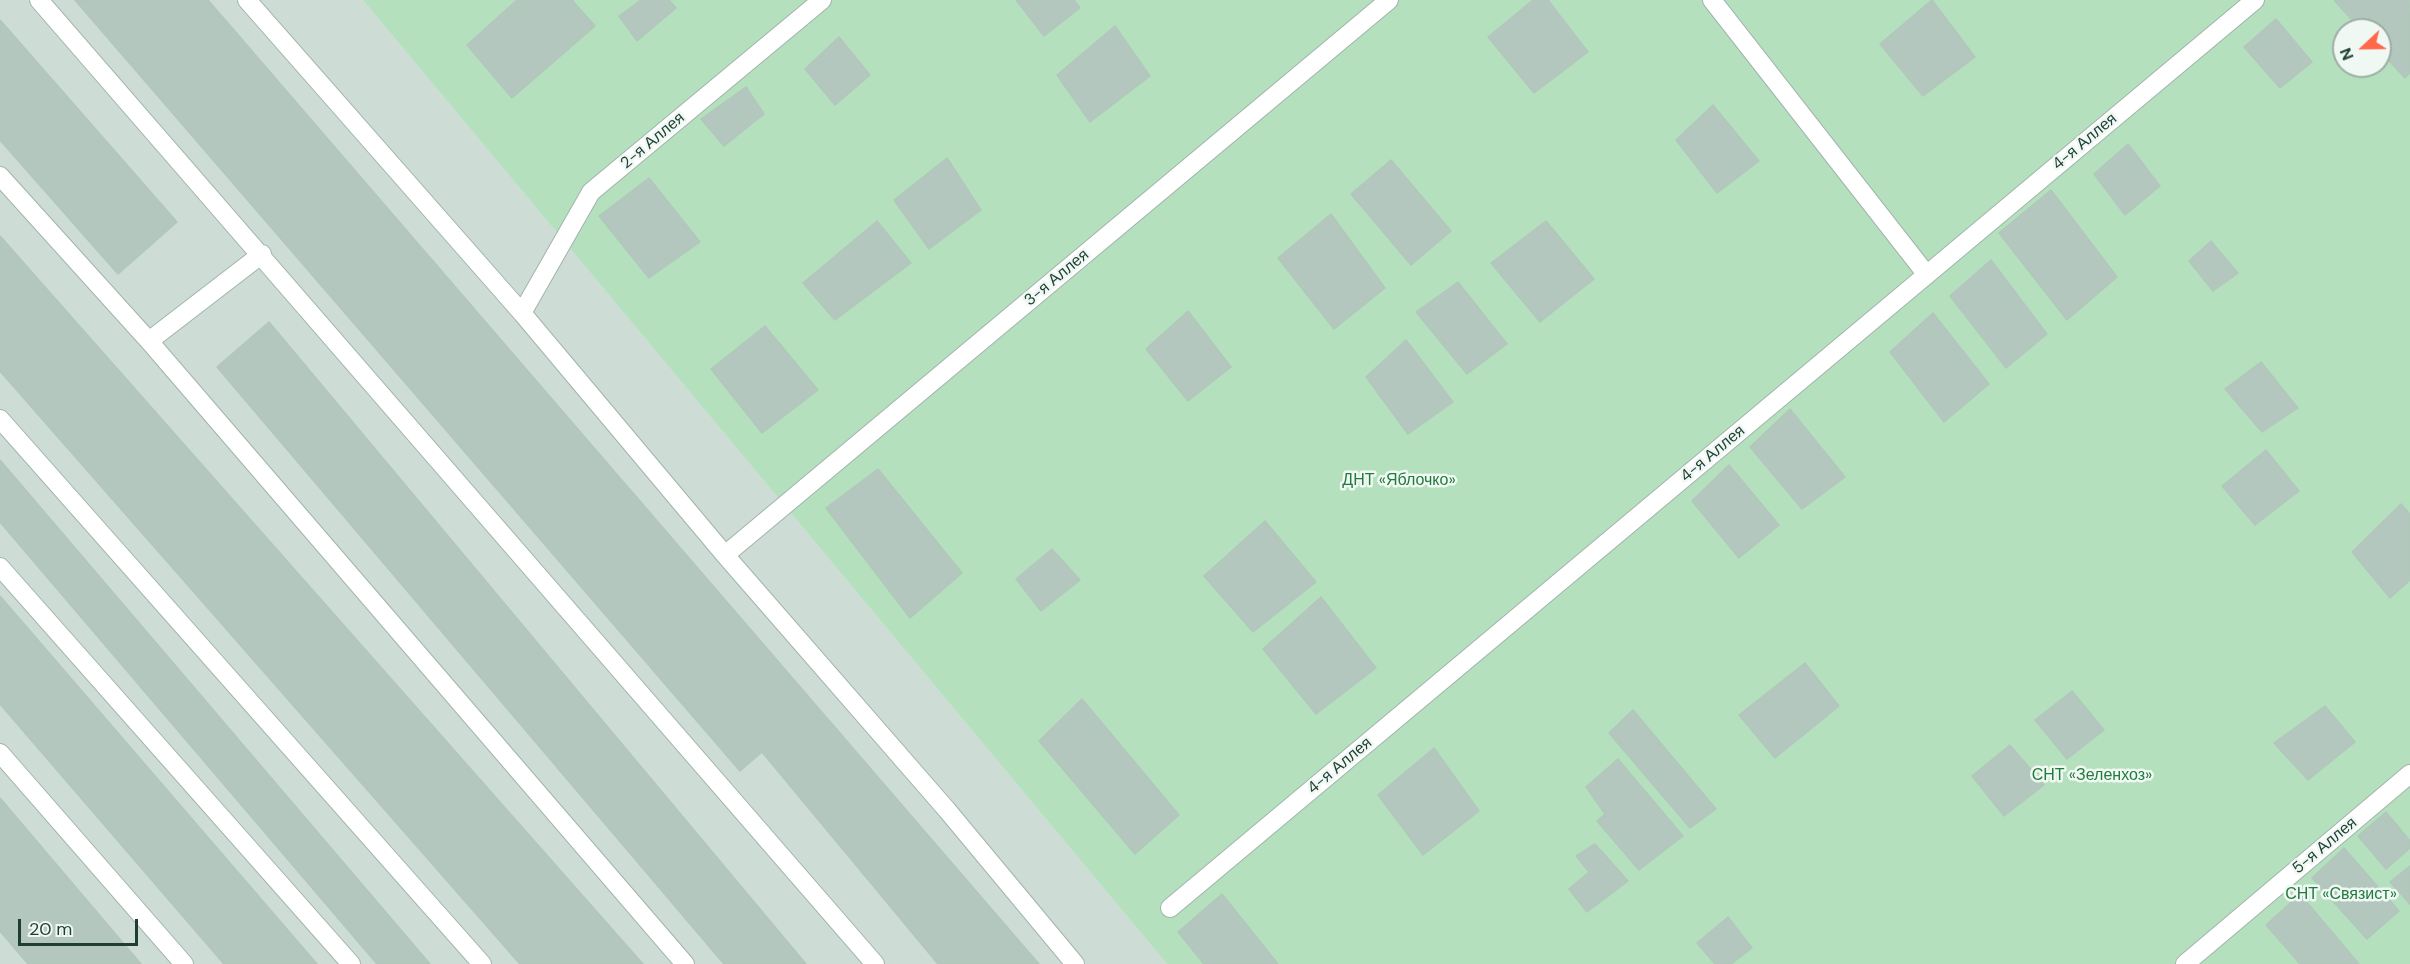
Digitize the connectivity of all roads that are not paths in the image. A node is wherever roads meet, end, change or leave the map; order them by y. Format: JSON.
{"nodes":[{"id":1,"x":39,"y":0,"type":"edge"},
{"id":2,"x":247,"y":0,"type":"edge"},
{"id":3,"x":822,"y":0,"type":"edge"},
{"id":4,"x":1389,"y":0,"type":"edge"},
{"id":5,"x":1712,"y":0,"type":"edge"},
{"id":6,"x":2255,"y":0,"type":"edge"},
{"id":7,"x":0,"y":176,"type":"edge"},
{"id":8,"x":262,"y":254,"type":"junction"},
{"id":9,"x":1927,"y":275,"type":"junction"},
{"id":10,"x":522,"y":313,"type":"junction"},
{"id":11,"x":149,"y":340,"type":"junction"},
{"id":12,"x":0,"y":419,"type":"edge"},
{"id":13,"x":725,"y":555,"type":"junction"},
{"id":14,"x":0,"y":567,"type":"edge"},
{"id":15,"x":0,"y":753,"type":"edge"},
{"id":16,"x":2410,"y":774,"type":"edge"},
{"id":17,"x":1170,"y":908,"type":"dead end"},
{"id":18,"x":184,"y":964,"type":"edge"},
{"id":19,"x":351,"y":964,"type":"edge"},
{"id":20,"x":482,"y":964,"type":"edge"},
{"id":21,"x":685,"y":964,"type":"edge"},
{"id":22,"x":875,"y":964,"type":"edge"},
{"id":23,"x":1075,"y":964,"type":"edge"},
{"id":24,"x":2186,"y":964,"type":"edge"}],
"edges":[{"from":1,"to":8,"type":"lane"},
{"from":2,"to":10,"type":"lane"},
{"from":3,"to":10,"type":"lane","name":"2-я Аллея"},
{"from":4,"to":13,"type":"lane","name":"3-я Аллея"},
{"from":5,"to":9,"type":"lane"},
{"from":6,"to":9,"type":"lane","name":"4-я Аллея"},
{"from":7,"to":11,"type":"lane"},
{"from":8,"to":11,"type":"lane"},
{"from":8,"to":22,"type":"lane"},
{"from":9,"to":17,"type":"lane","name":"4-я Аллея"},
{"from":10,"to":13,"type":"lane"},
{"from":11,"to":21,"type":"lane"},
{"from":12,"to":20,"type":"lane"},
{"from":13,"to":23,"type":"lane"},
{"from":14,"to":19,"type":"lane"},
{"from":15,"to":18,"type":"lane"},
{"from":16,"to":24,"type":"lane","name":"5-я Аллея"}]}
